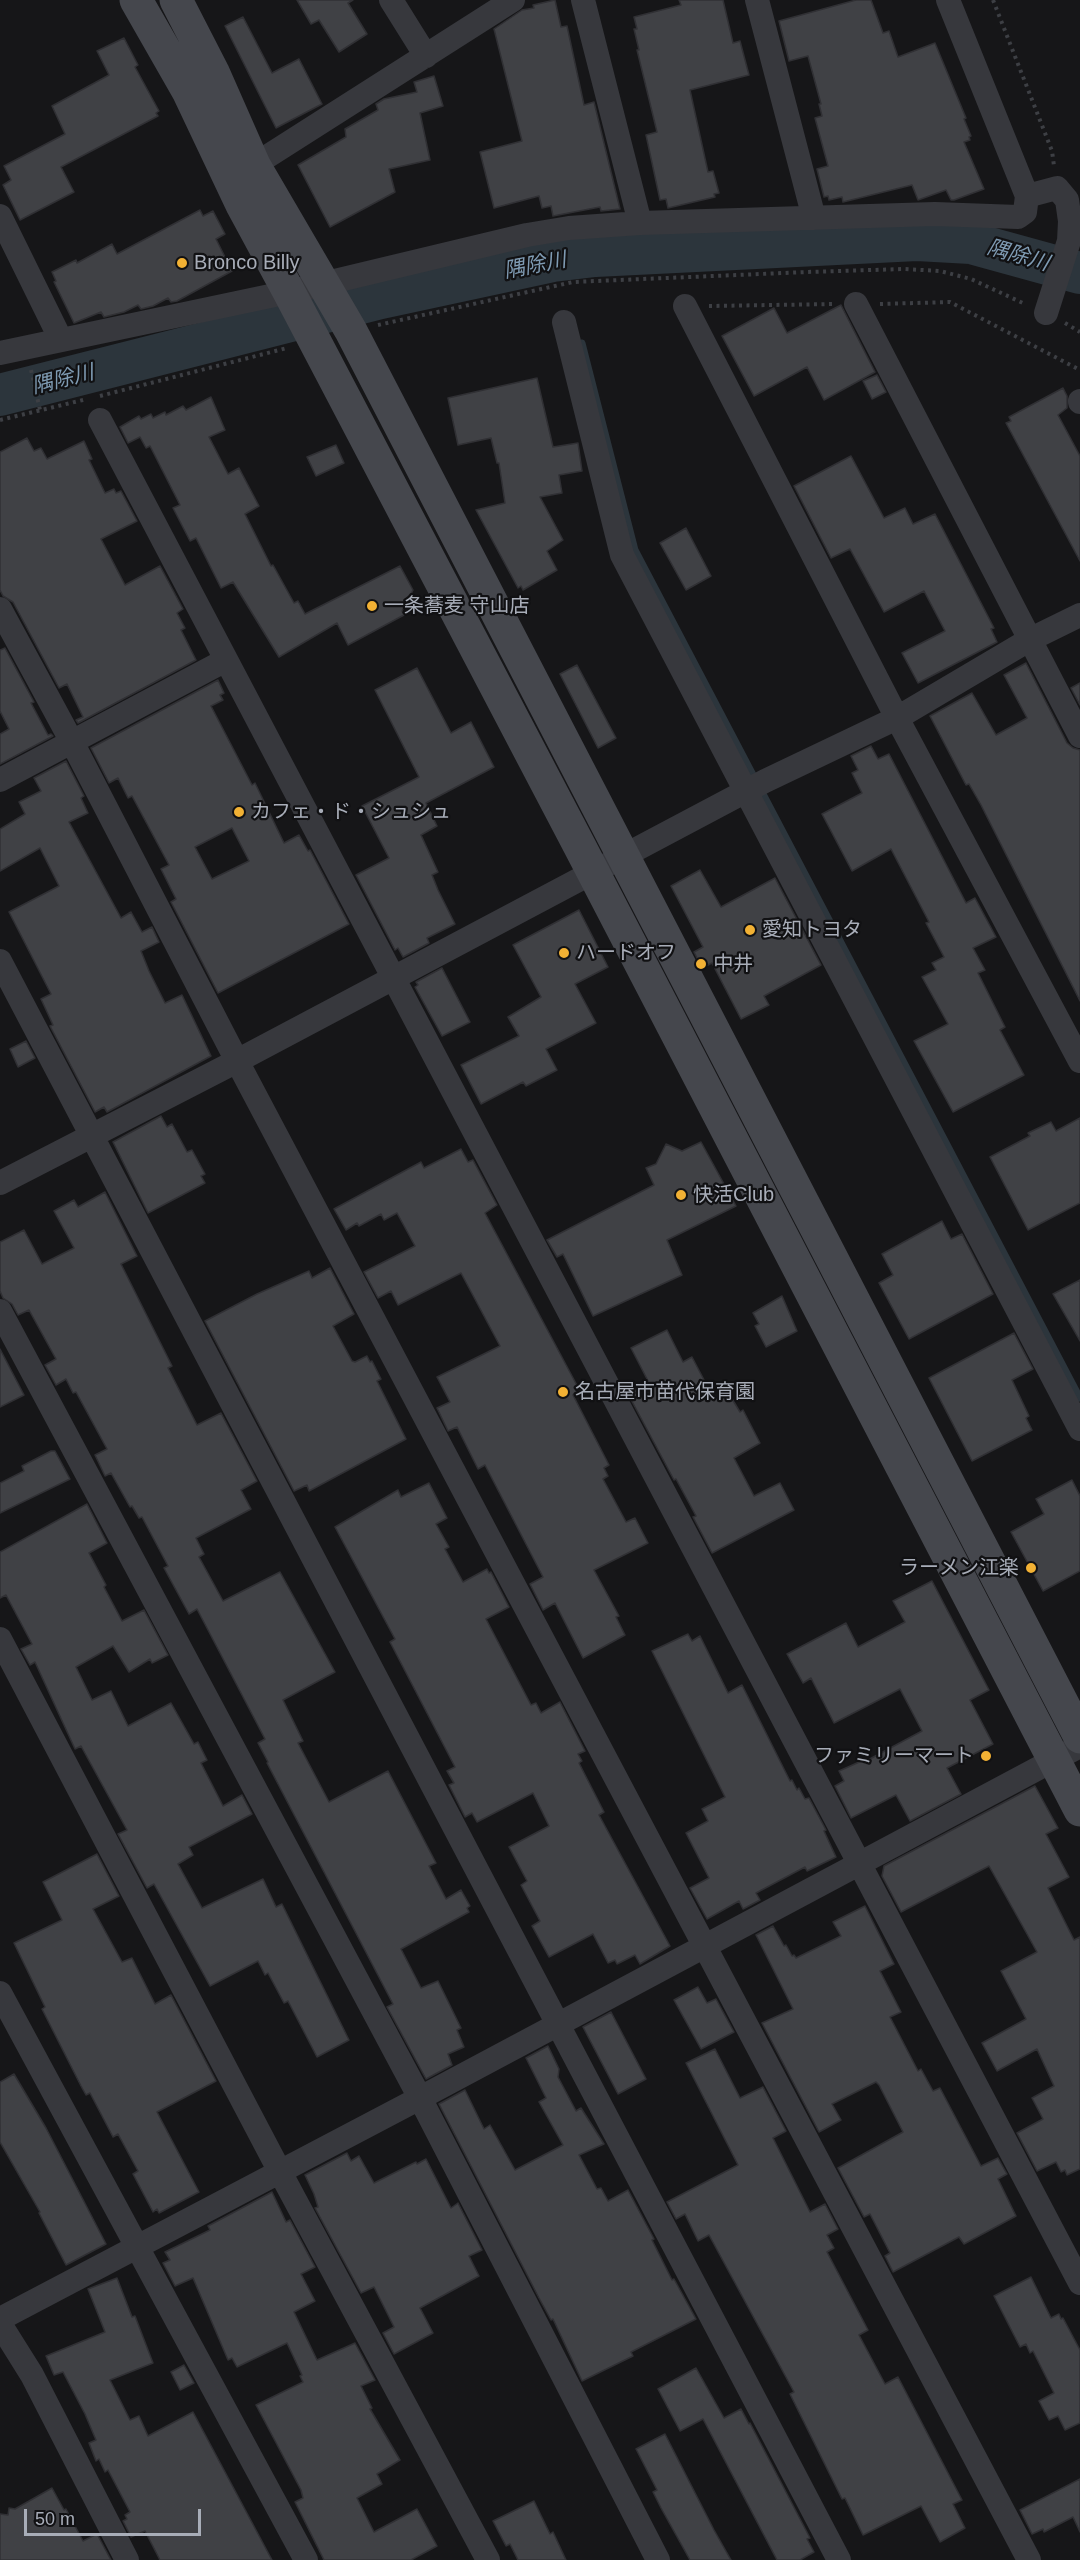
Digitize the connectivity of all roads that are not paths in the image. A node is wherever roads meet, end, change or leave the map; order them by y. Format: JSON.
{"nodes":[{"id":1,"x":136,"y":0,"type":"edge"},
{"id":2,"x":176,"y":0,"type":"edge"},
{"id":3,"x":391,"y":0,"type":"edge"},
{"id":4,"x":513,"y":0,"type":"edge"},
{"id":5,"x":583,"y":0,"type":"edge"},
{"id":6,"x":757,"y":0,"type":"edge"},
{"id":7,"x":948,"y":0,"type":"edge"},
{"id":8,"x":426,"y":56,"type":"junction"},
{"id":9,"x":254,"y":165,"type":"junction"},
{"id":10,"x":1027,"y":196,"type":"junction"},
{"id":11,"x":0,"y":216,"type":"edge"},
{"id":12,"x":814,"y":218,"type":"junction"},
{"id":13,"x":640,"y":223,"type":"junction"},
{"id":14,"x":323,"y":284,"type":"junction"},
{"id":15,"x":290,"y":292,"type":"junction"},
{"id":16,"x":856,"y":304,"type":"road end"},
{"id":17,"x":685,"y":306,"type":"road end"},
{"id":18,"x":1049,"y":308,"type":"road end"},
{"id":19,"x":564,"y":322,"type":"dead end"},
{"id":20,"x":61,"y":340,"type":"junction"},
{"id":21,"x":0,"y":353,"type":"edge"},
{"id":22,"x":100,"y":420,"type":"dead end"},
{"id":23,"x":0,"y":609,"type":"edge"},
{"id":24,"x":1080,"y":615,"type":"edge"},
{"id":25,"x":1029,"y":640,"type":"junction"},
{"id":26,"x":226,"y":660,"type":"junction"},
{"id":27,"x":897,"y":718,"type":"junction"},
{"id":28,"x":1080,"y":736,"type":"edge"},
{"id":29,"x":72,"y":742,"type":"junction"},
{"id":30,"x":0,"y":780,"type":"edge"},
{"id":31,"x":752,"y":788,"type":"junction"},
{"id":32,"x":624,"y":856,"type":"junction"},
{"id":33,"x":593,"y":872,"type":"junction"},
{"id":34,"x":0,"y":961,"type":"edge"},
{"id":35,"x":392,"y":978,"type":"junction"},
{"id":36,"x":237,"y":1061,"type":"junction"},
{"id":37,"x":1080,"y":1061,"type":"edge"},
{"id":38,"x":91,"y":1135,"type":"junction"},
{"id":39,"x":0,"y":1183,"type":"edge"},
{"id":40,"x":0,"y":1311,"type":"edge"},
{"id":41,"x":1080,"y":1429,"type":"edge"},
{"id":42,"x":0,"y":1640,"type":"edge"},
{"id":43,"x":1080,"y":1737,"type":"edge"},
{"id":44,"x":1066,"y":1752,"type":"edge"},
{"id":45,"x":1080,"y":1810,"type":"edge"},
{"id":46,"x":861,"y":1863,"type":"junction"},
{"id":47,"x":706,"y":1946,"type":"junction"},
{"id":48,"x":0,"y":1993,"type":"edge"},
{"id":49,"x":557,"y":2024,"type":"junction"},
{"id":50,"x":420,"y":2098,"type":"junction"},
{"id":51,"x":279,"y":2170,"type":"junction"},
{"id":52,"x":136,"y":2248,"type":"junction"},
{"id":53,"x":1080,"y":2283,"type":"edge"},
{"id":54,"x":0,"y":2319,"type":"edge"},
{"id":55,"x":0,"y":2324,"type":"edge"},
{"id":56,"x":127,"y":2560,"type":"edge"},
{"id":57,"x":306,"y":2560,"type":"edge"},
{"id":58,"x":488,"y":2560,"type":"edge"},
{"id":59,"x":658,"y":2560,"type":"edge"},
{"id":60,"x":839,"y":2560,"type":"edge"},
{"id":61,"x":1029,"y":2560,"type":"edge"}],
"edges":[{"from":1,"to":15,"type":"street"},
{"from":2,"to":9,"type":"street"},
{"from":3,"to":8,"type":"street"},
{"from":4,"to":8,"type":"street"},
{"from":5,"to":13,"type":"street"},
{"from":6,"to":12,"type":"street"},
{"from":7,"to":10,"type":"street"},
{"from":8,"to":9,"type":"street"},
{"from":9,"to":14,"type":"street"},
{"from":10,"to":12,"type":"street"},
{"from":10,"to":18,"type":"street"},
{"from":11,"to":20,"type":"street"},
{"from":12,"to":13,"type":"street"},
{"from":13,"to":14,"type":"street"},
{"from":14,"to":15,"type":"street"},
{"from":14,"to":32,"type":"street"},
{"from":15,"to":20,"type":"street"},
{"from":15,"to":33,"type":"street"},
{"from":16,"to":25,"type":"street"},
{"from":17,"to":27,"type":"street"},
{"from":19,"to":31,"type":"street"},
{"from":20,"to":21,"type":"street"},
{"from":22,"to":26,"type":"street"},
{"from":23,"to":29,"type":"street"},
{"from":24,"to":25,"type":"street"},
{"from":25,"to":27,"type":"street"},
{"from":25,"to":28,"type":"street"},
{"from":26,"to":29,"type":"street"},
{"from":26,"to":35,"type":"street"},
{"from":27,"to":31,"type":"street"},
{"from":27,"to":37,"type":"street"},
{"from":29,"to":30,"type":"street"},
{"from":29,"to":36,"type":"street"},
{"from":31,"to":32,"type":"street"},
{"from":31,"to":41,"type":"street"},
{"from":32,"to":33,"type":"street"},
{"from":32,"to":43,"type":"street"},
{"from":33,"to":35,"type":"street"},
{"from":33,"to":44,"type":"street"},
{"from":34,"to":38,"type":"street"},
{"from":35,"to":36,"type":"street"},
{"from":35,"to":46,"type":"street"},
{"from":36,"to":38,"type":"street"},
{"from":36,"to":47,"type":"street"},
{"from":38,"to":39,"type":"street"},
{"from":38,"to":49,"type":"street"},
{"from":40,"to":50,"type":"street"},
{"from":42,"to":51,"type":"street"},
{"from":44,"to":45,"type":"street"},
{"from":44,"to":46,"type":"street"},
{"from":46,"to":47,"type":"street"},
{"from":46,"to":53,"type":"street"},
{"from":47,"to":49,"type":"street"},
{"from":47,"to":61,"type":"street"},
{"from":48,"to":52,"type":"street"},
{"from":49,"to":50,"type":"street"},
{"from":49,"to":60,"type":"street"},
{"from":50,"to":51,"type":"street"},
{"from":50,"to":59,"type":"street"},
{"from":51,"to":52,"type":"street"},
{"from":51,"to":58,"type":"street"},
{"from":52,"to":54,"type":"street"},
{"from":52,"to":57,"type":"street"},
{"from":55,"to":56,"type":"street"}]}
